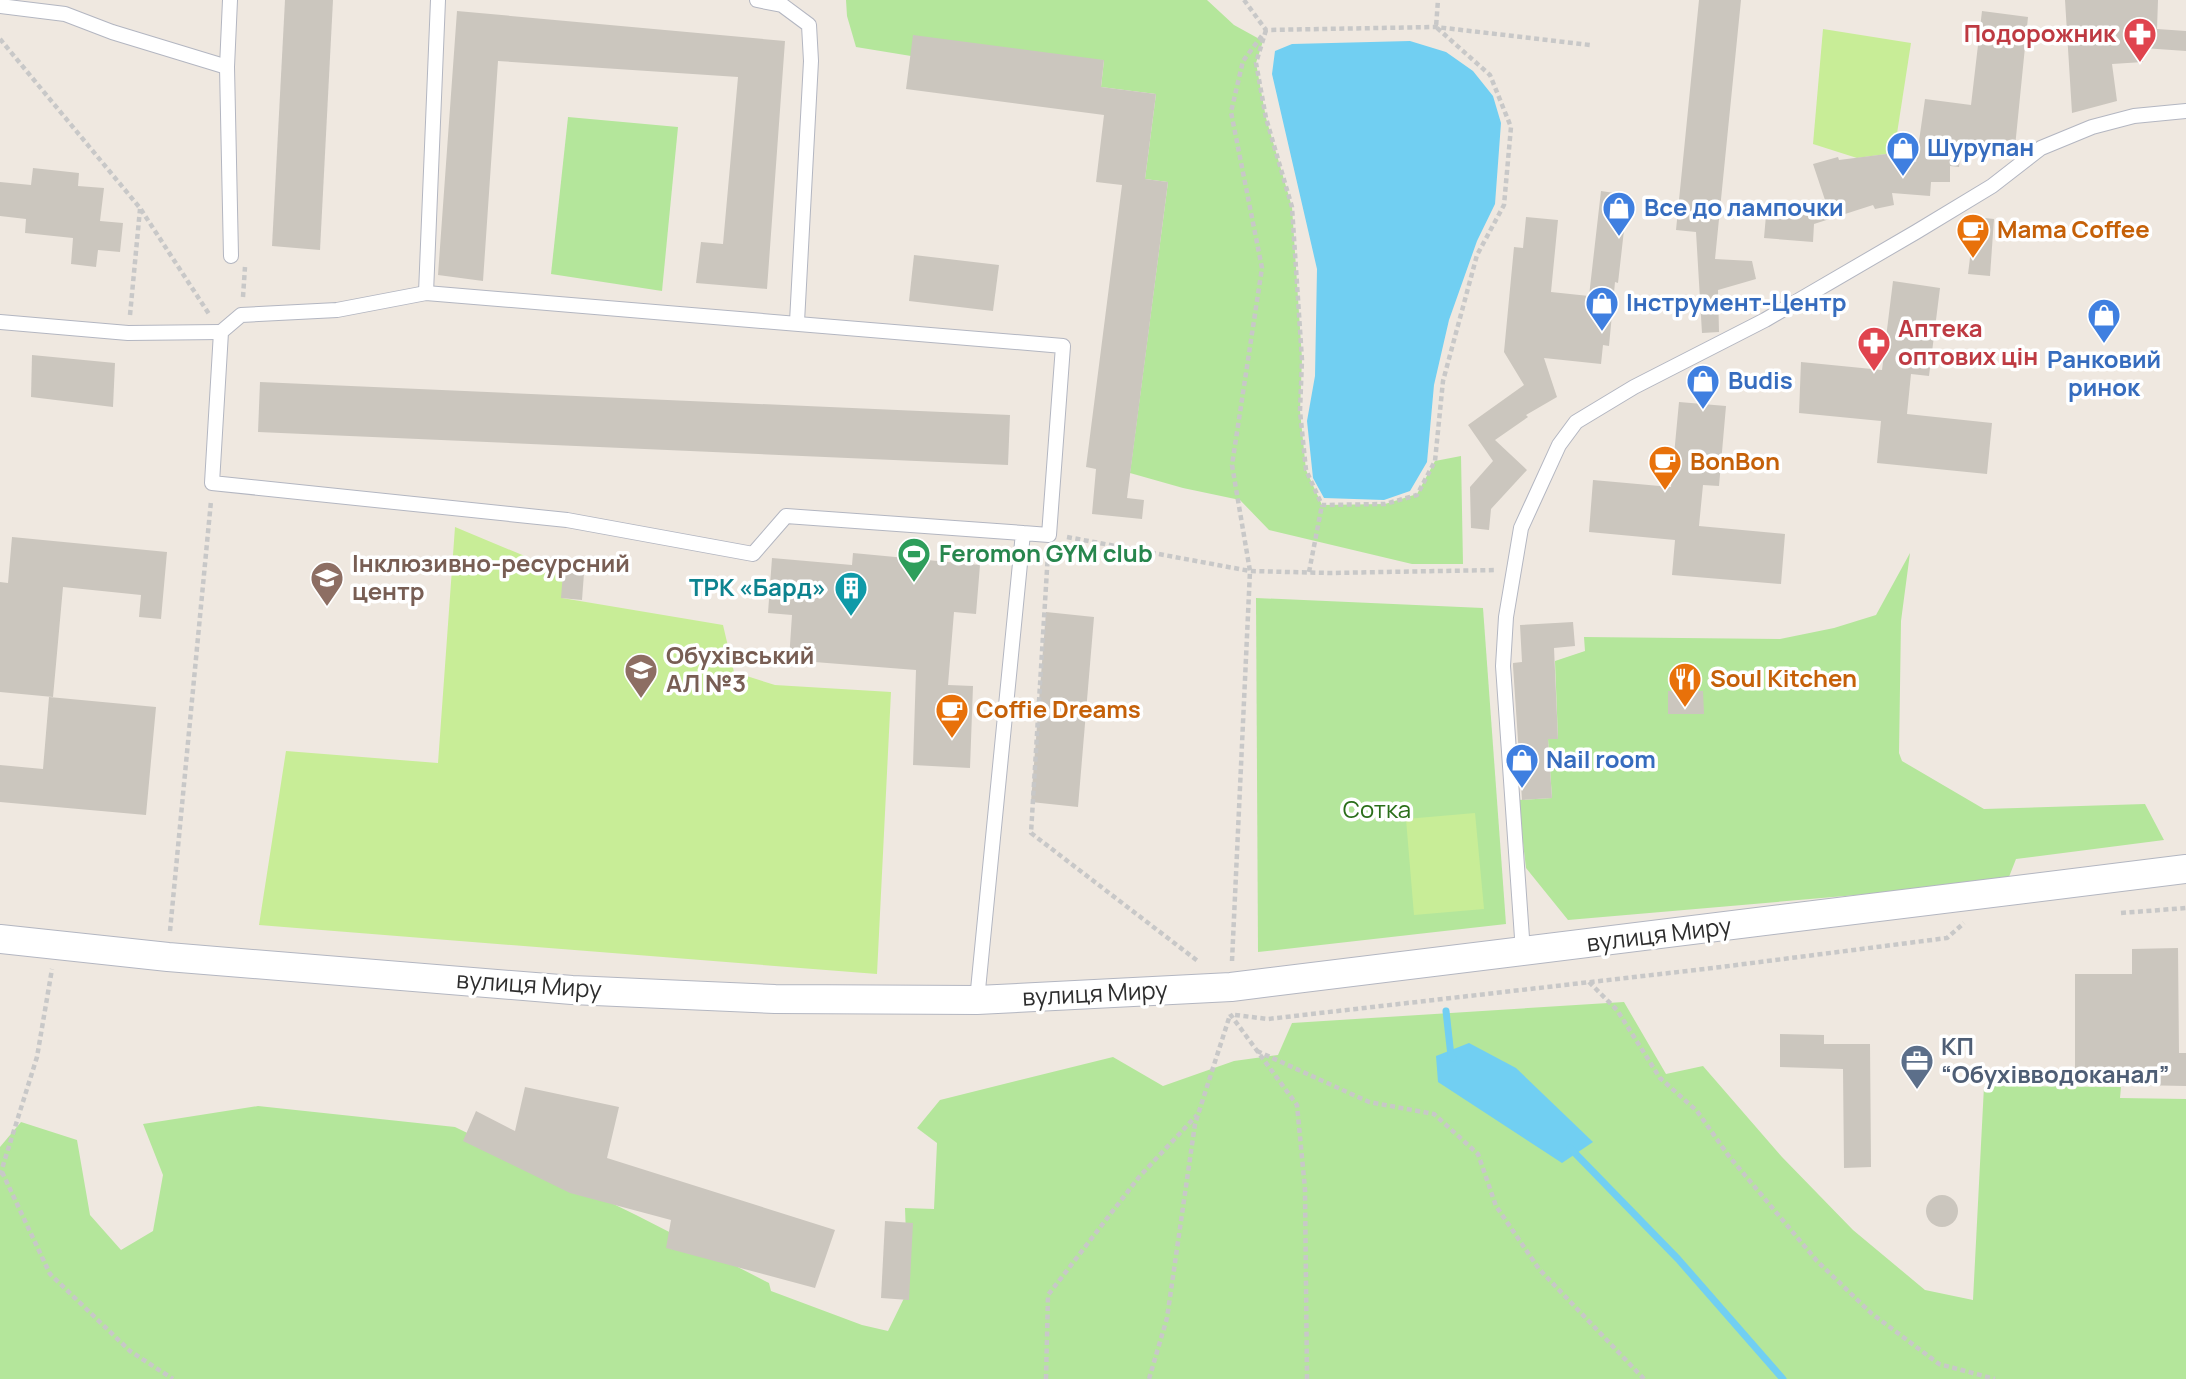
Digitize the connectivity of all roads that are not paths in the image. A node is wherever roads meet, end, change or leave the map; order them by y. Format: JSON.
{"nodes":[{"id":1,"x":230,"y":0,"type":"edge"},
{"id":2,"x":438,"y":0,"type":"edge"},
{"id":3,"x":757,"y":0,"type":"edge"},
{"id":4,"x":0,"y":6,"type":"edge"},
{"id":5,"x":227,"y":67,"type":"junction"},
{"id":6,"x":2186,"y":110,"type":"edge"},
{"id":7,"x":231,"y":256,"type":"dead end"},
{"id":8,"x":426,"y":293,"type":"junction"},
{"id":9,"x":0,"y":322,"type":"edge"},
{"id":10,"x":797,"y":322,"type":"junction"},
{"id":11,"x":221,"y":332,"type":"junction"},
{"id":12,"x":1023,"y":533,"type":"junction"},
{"id":13,"x":2186,"y":869,"type":"edge"},
{"id":14,"x":0,"y":939,"type":"edge"},
{"id":15,"x":1523,"y":952,"type":"junction"},
{"id":16,"x":977,"y":1000,"type":"junction"}],
"edges":[{"from":1,"to":5,"type":"lane"},
{"from":2,"to":8,"type":"lane"},
{"from":3,"to":10,"type":"lane"},
{"from":4,"to":5,"type":"lane"},
{"from":5,"to":7,"type":"lane"},
{"from":6,"to":15,"type":"lane"},
{"from":8,"to":10,"type":"lane"},
{"from":8,"to":11,"type":"lane"},
{"from":9,"to":11,"type":"lane"},
{"from":10,"to":12,"type":"lane"},
{"from":11,"to":12,"type":"lane"},
{"from":12,"to":16,"type":"lane"},
{"from":13,"to":15,"type":"street","name":"вулиця Миру"},
{"from":14,"to":16,"type":"street","name":"вулиця Миру"},
{"from":15,"to":16,"type":"street","name":"вулиця Миру"}]}
